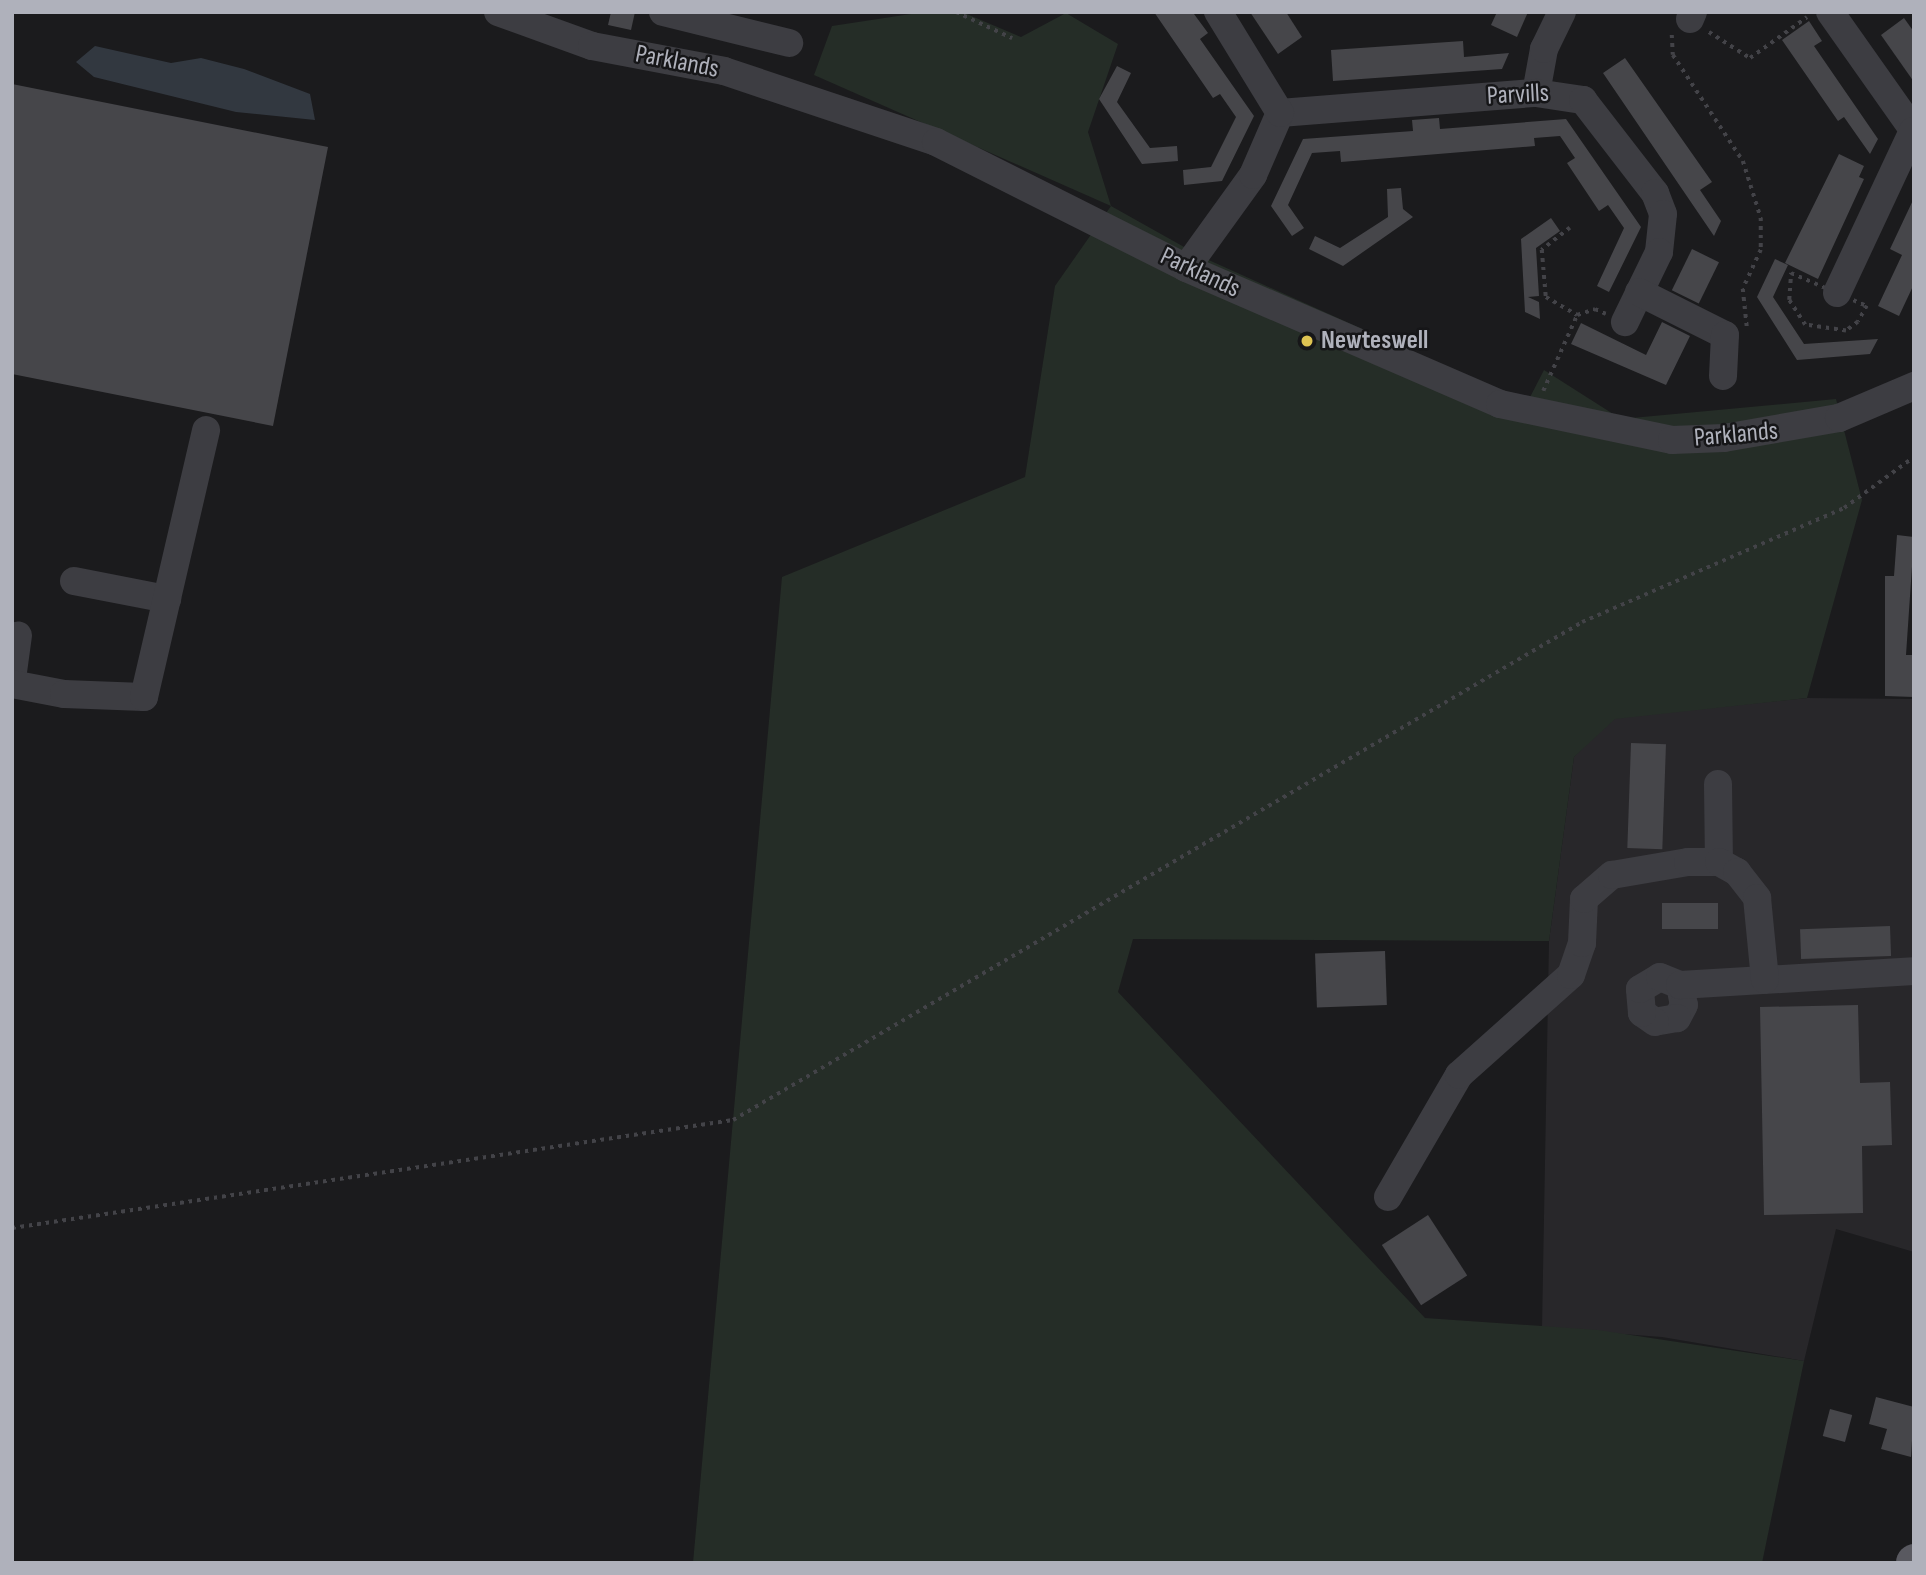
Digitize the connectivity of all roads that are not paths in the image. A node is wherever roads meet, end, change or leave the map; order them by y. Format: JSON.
{"nodes":[{"id":1,"x":498,"y":12,"type":"edge"},
{"id":2,"x":663,"y":12,"type":"edge"},
{"id":3,"x":1218,"y":12,"type":"edge"},
{"id":4,"x":1562,"y":12,"type":"edge"},
{"id":5,"x":1830,"y":12,"type":"edge"},
{"id":6,"x":789,"y":43,"type":"dead end"},
{"id":7,"x":1536,"y":93,"type":"junction"},
{"id":8,"x":1280,"y":113,"type":"junction"},
{"id":9,"x":1913,"y":131,"type":"edge"},
{"id":10,"x":1186,"y":268,"type":"junction"},
{"id":11,"x":1639,"y":292,"type":"junction"},
{"id":12,"x":1837,"y":293,"type":"dead end"},
{"id":13,"x":1625,"y":322,"type":"road end"},
{"id":14,"x":1724,"y":376,"type":"dead end"},
{"id":15,"x":1914,"y":386,"type":"edge"},
{"id":16,"x":206,"y":430,"type":"dead end"},
{"id":17,"x":74,"y":581,"type":"dead end"},
{"id":18,"x":167,"y":599,"type":"junction"},
{"id":19,"x":18,"y":635,"type":"dead end"},
{"id":20,"x":12,"y":682,"type":"edge"},
{"id":21,"x":1718,"y":784,"type":"dead end"},
{"id":22,"x":1719,"y":862,"type":"junction"},
{"id":23,"x":1914,"y":971,"type":"edge"},
{"id":24,"x":1765,"y":980,"type":"junction"},
{"id":25,"x":1680,"y":985,"type":"dead end"},
{"id":26,"x":1388,"y":1197,"type":"dead end"}],
"edges":[{"from":1,"to":10,"type":"street","name":"Parklands"},
{"from":2,"to":6,"type":"street"},
{"from":3,"to":8,"type":"street"},
{"from":4,"to":7,"type":"street"},
{"from":5,"to":9,"type":"street"},
{"from":7,"to":8,"type":"street","name":"Parvills"},
{"from":7,"to":11,"type":"street","name":"Parvills"},
{"from":8,"to":10,"type":"street"},
{"from":9,"to":12,"type":"street"},
{"from":10,"to":15,"type":"street","name":"Parklands"},
{"from":11,"to":13,"type":"street","name":"Parvills"},
{"from":11,"to":14,"type":"street"},
{"from":16,"to":18,"type":"street"},
{"from":17,"to":18,"type":"street"},
{"from":18,"to":20,"type":"street"},
{"from":19,"to":20,"type":"street"},
{"from":21,"to":22,"type":"street"},
{"from":22,"to":24,"type":"street"},
{"from":22,"to":26,"type":"street"},
{"from":23,"to":24,"type":"street"},
{"from":24,"to":25,"type":"street"}]}
